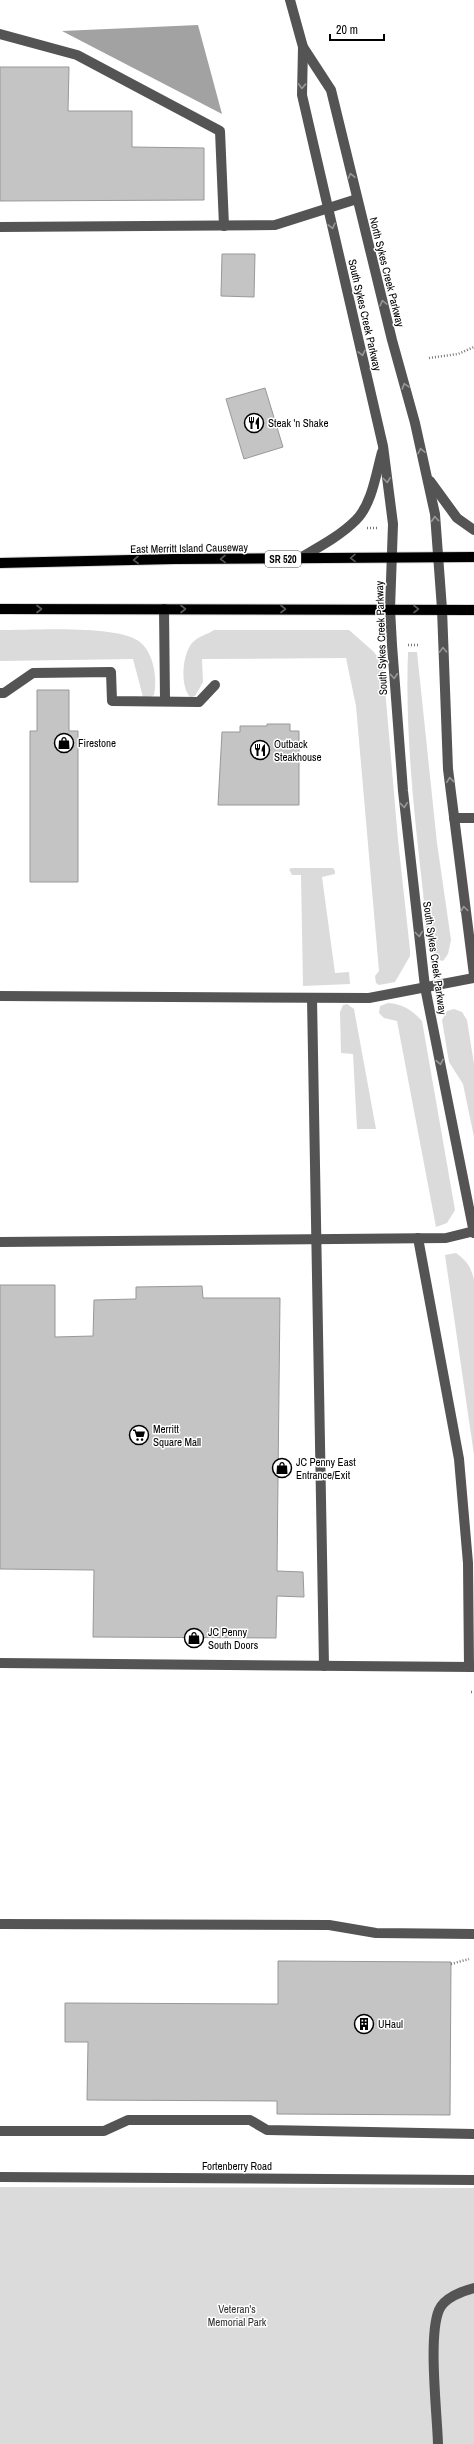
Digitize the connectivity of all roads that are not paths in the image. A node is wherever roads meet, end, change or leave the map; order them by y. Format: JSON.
{"nodes":[{"id":1,"x":290,"y":0,"type":"edge"},
{"id":2,"x":0,"y":34,"type":"edge"},
{"id":3,"x":303,"y":47,"type":"junction"},
{"id":4,"x":357,"y":200,"type":"junction"},
{"id":5,"x":328,"y":209,"type":"junction"},
{"id":6,"x":224,"y":226,"type":"junction"},
{"id":7,"x":0,"y":227,"type":"edge"},
{"id":8,"x":383,"y":446,"type":"junction"},
{"id":9,"x":428,"y":478,"type":"junction"},
{"id":10,"x":474,"y":530,"type":"edge"},
{"id":11,"x":474,"y":557,"type":"edge"},
{"id":12,"x":300,"y":558,"type":"junction"},
{"id":13,"x":392,"y":558,"type":"junction"},
{"id":14,"x":438,"y":558,"type":"junction"},
{"id":15,"x":0,"y":564,"type":"edge"},
{"id":16,"x":0,"y":609,"type":"edge"},
{"id":17,"x":164,"y":609,"type":"junction"},
{"id":18,"x":390,"y":609,"type":"junction"},
{"id":19,"x":442,"y":609,"type":"junction"},
{"id":20,"x":474,"y":610,"type":"edge"},
{"id":21,"x":215,"y":685,"type":"dead end"},
{"id":22,"x":0,"y":693,"type":"edge"},
{"id":23,"x":165,"y":700,"type":"junction"},
{"id":24,"x":454,"y":818,"type":"junction"},
{"id":25,"x":474,"y":818,"type":"edge"},
{"id":26,"x":474,"y":975,"type":"edge"},
{"id":27,"x":474,"y":978,"type":"edge"},
{"id":28,"x":425,"y":987,"type":"junction"},
{"id":29,"x":0,"y":996,"type":"edge"},
{"id":30,"x":312,"y":998,"type":"junction"},
{"id":31,"x":474,"y":1232,"type":"edge"},
{"id":32,"x":317,"y":1238,"type":"junction"},
{"id":33,"x":418,"y":1238,"type":"junction"},
{"id":34,"x":0,"y":1242,"type":"edge"},
{"id":35,"x":0,"y":1663,"type":"edge"},
{"id":36,"x":324,"y":1666,"type":"junction"},
{"id":37,"x":472,"y":1667,"type":"edge"},
{"id":38,"x":0,"y":1924,"type":"edge"},
{"id":39,"x":474,"y":1934,"type":"edge"},
{"id":40,"x":0,"y":2130,"type":"edge"},
{"id":41,"x":474,"y":2134,"type":"edge"},
{"id":42,"x":0,"y":2177,"type":"edge"},
{"id":43,"x":474,"y":2180,"type":"edge"},
{"id":44,"x":474,"y":2288,"type":"edge"},
{"id":45,"x":438,"y":2444,"type":"edge"}],
"edges":[{"from":1,"to":3,"type":"street","name":"North Sykes Creek Parkway"},
{"from":2,"to":6,"type":"street"},
{"from":4,"to":3,"type":"street","name":"North Sykes Creek Parkway","one_way":true},
{"from":3,"to":5,"type":"street","name":"South Sykes Creek Parkway","one_way":true},
{"from":4,"to":5,"type":"street"},
{"from":9,"to":4,"type":"street","name":"North Sykes Creek Parkway","one_way":true},
{"from":5,"to":6,"type":"street"},
{"from":5,"to":8,"type":"street","name":"South Sykes Creek Parkway","one_way":true},
{"from":6,"to":7,"type":"street"},
{"from":8,"to":12,"type":"street"},
{"from":8,"to":13,"type":"street","name":"South Sykes Creek Parkway","one_way":true},
{"from":9,"to":10,"type":"street"},
{"from":14,"to":9,"type":"street","name":"North Sykes Creek Parkway","one_way":true},
{"from":11,"to":14,"type":"main road","name":"East Merritt Island Causeway","number":"SR 520"},
{"from":13,"to":12,"type":"main road","name":"East Merritt Island Causeway","number":"SR 520","one_way":true},
{"from":12,"to":15,"type":"main road","name":"East Merritt Island Causeway","number":"SR 520","one_way":true},
{"from":13,"to":14,"type":"main road","name":"East Merritt Island Causeway","number":"SR 520"},
{"from":13,"to":18,"type":"street","name":"South Sykes Creek Parkway"},
{"from":14,"to":19,"type":"street"},
{"from":16,"to":17,"type":"main road","one_way":true},
{"from":17,"to":18,"type":"main road","one_way":true},
{"from":17,"to":23,"type":"street"},
{"from":18,"to":19,"type":"main road","one_way":true},
{"from":18,"to":28,"type":"street","name":"South Sykes Creek Parkway","one_way":true},
{"from":19,"to":20,"type":"main road"},
{"from":24,"to":19,"type":"street","one_way":true},
{"from":21,"to":23,"type":"street"},
{"from":22,"to":23,"type":"street"},
{"from":24,"to":25,"type":"street"},
{"from":26,"to":24,"type":"street","one_way":true},
{"from":27,"to":28,"type":"street"},
{"from":28,"to":30,"type":"street"},
{"from":28,"to":31,"type":"street","name":"South Sykes Creek Parkway","one_way":true},
{"from":29,"to":30,"type":"street"},
{"from":30,"to":32,"type":"street"},
{"from":31,"to":33,"type":"street"},
{"from":32,"to":33,"type":"street"},
{"from":32,"to":34,"type":"street"},
{"from":32,"to":36,"type":"street"},
{"from":33,"to":37,"type":"street"},
{"from":35,"to":36,"type":"street"},
{"from":36,"to":37,"type":"street"},
{"from":38,"to":39,"type":"street"},
{"from":40,"to":41,"type":"street"},
{"from":42,"to":43,"type":"street","name":"Fortenberry Road"},
{"from":44,"to":45,"type":"street"}]}
